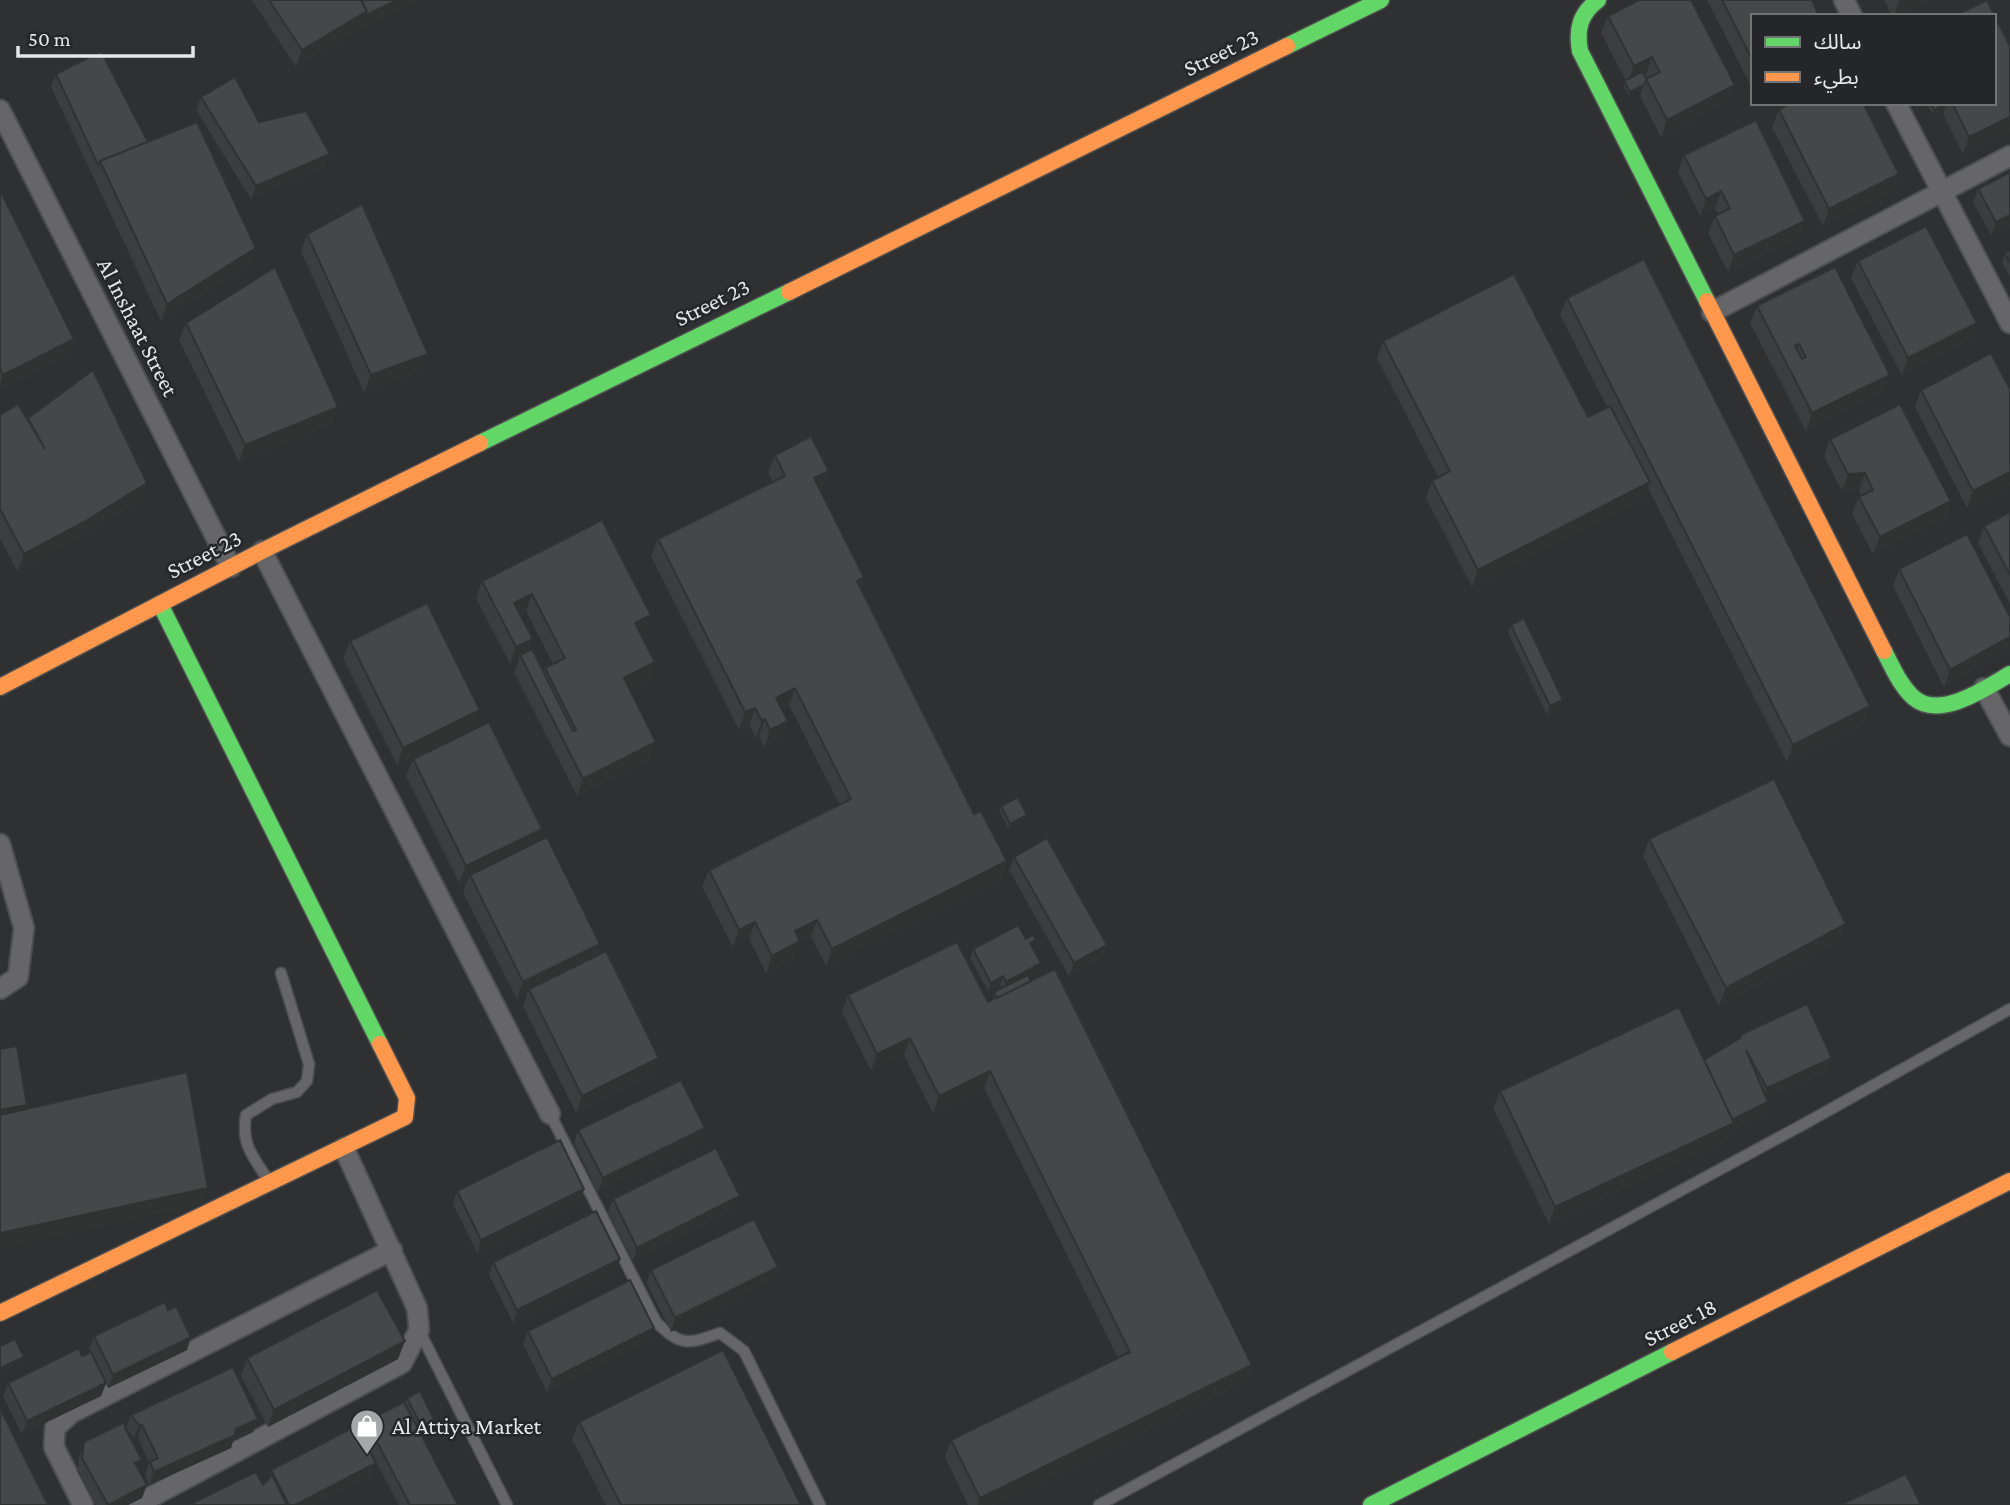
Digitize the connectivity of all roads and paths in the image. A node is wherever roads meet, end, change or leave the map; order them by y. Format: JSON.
{"nodes":[{"id":1,"x":1381,"y":0,"type":"edge"},
{"id":2,"x":1598,"y":0,"type":"edge"},
{"id":3,"x":1897,"y":105,"type":"edge"},
{"id":4,"x":0,"y":110,"type":"edge"},
{"id":5,"x":2010,"y":156,"type":"edge"},
{"id":6,"x":1941,"y":192,"type":"junction"},
{"id":7,"x":1712,"y":312,"type":"junction"},
{"id":8,"x":2010,"y":323,"type":"edge"},
{"id":9,"x":262,"y":551,"type":"junction"},
{"id":10,"x":231,"y":567,"type":"junction"},
{"id":11,"x":160,"y":604,"type":"junction"},
{"id":12,"x":67,"y":651,"type":"junction"},
{"id":13,"x":2010,"y":674,"type":"edge"},
{"id":14,"x":0,"y":680,"type":"edge"},
{"id":15,"x":0,"y":687,"type":"edge"},
{"id":16,"x":1984,"y":688,"type":"junction"},
{"id":17,"x":2010,"y":736,"type":"edge"},
{"id":18,"x":0,"y":844,"type":"edge"},
{"id":19,"x":281,"y":973,"type":"dead end"},
{"id":20,"x":0,"y":989,"type":"edge"},
{"id":21,"x":2010,"y":1009,"type":"edge"},
{"id":22,"x":550,"y":1114,"type":"joint"},
{"id":23,"x":344,"y":1148,"type":"junction"},
{"id":24,"x":2010,"y":1181,"type":"edge"},
{"id":25,"x":270,"y":1184,"type":"junction"},
{"id":26,"x":392,"y":1250,"type":"junction"},
{"id":27,"x":0,"y":1313,"type":"edge"},
{"id":28,"x":419,"y":1330,"type":"junction"},
{"id":29,"x":83,"y":1505,"type":"edge"},
{"id":30,"x":136,"y":1505,"type":"edge"},
{"id":31,"x":507,"y":1505,"type":"edge"},
{"id":32,"x":820,"y":1505,"type":"edge"},
{"id":33,"x":1099,"y":1505,"type":"edge"},
{"id":34,"x":1371,"y":1505,"type":"edge"}],
"edges":[{"from":1,"to":9,"type":"street","name":"Street 23"},
{"from":2,"to":7,"type":"street"},
{"from":3,"to":6,"type":"street"},
{"from":4,"to":10,"type":"street","name":"Al Inshaat Street"},
{"from":5,"to":6,"type":"street"},
{"from":6,"to":7,"type":"street"},
{"from":6,"to":8,"type":"street"},
{"from":7,"to":16,"type":"street"},
{"from":9,"to":10,"type":"street","name":"Street 23"},
{"from":9,"to":22,"type":"street"},
{"from":10,"to":11,"type":"street","name":"Street 23"},
{"from":11,"to":12,"type":"street","name":"Street 23"},
{"from":11,"to":23,"type":"street"},
{"from":12,"to":14,"type":"street","name":"Street 23"},
{"from":12,"to":15,"type":"street","name":"Street 23"},
{"from":13,"to":16,"type":"street"},
{"from":16,"to":17,"type":"street"},
{"from":18,"to":20,"type":"street"},
{"from":19,"to":25,"type":"lane"},
{"from":21,"to":33,"type":"lane"},
{"from":22,"to":32,"type":"lane"},
{"from":23,"to":25,"type":"street"},
{"from":23,"to":26,"type":"street"},
{"from":24,"to":34,"type":"street","name":"Street 18"},
{"from":25,"to":27,"type":"street"},
{"from":26,"to":28,"type":"street"},
{"from":26,"to":29,"type":"street"},
{"from":28,"to":30,"type":"street"},
{"from":28,"to":31,"type":"lane"}]}
